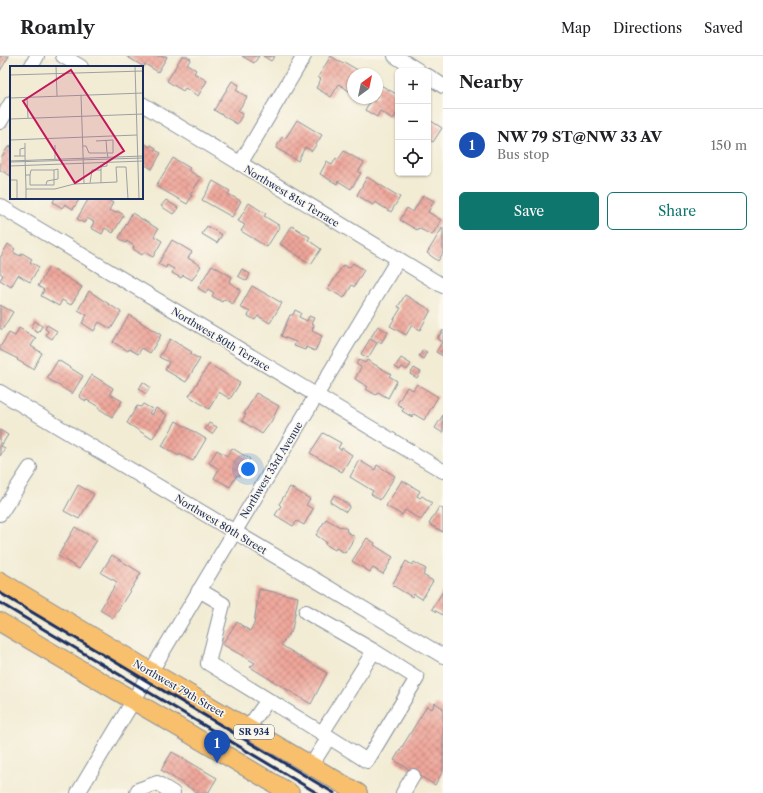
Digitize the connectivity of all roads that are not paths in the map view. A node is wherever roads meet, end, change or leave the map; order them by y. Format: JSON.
{"nodes":[{"id":1,"x":38,"y":56,"type":"edge"},
{"id":2,"x":63,"y":56,"type":"edge"},
{"id":3,"x":304,"y":56,"type":"edge"},
{"id":4,"x":395,"y":56,"type":"edge"},
{"id":5,"x":32,"y":66,"type":"edge"},
{"id":6,"x":79,"y":66,"type":"edge"},
{"id":7,"x":414,"y":68,"type":"edge"},
{"id":8,"x":431,"y":78,"type":"edge"},
{"id":9,"x":443,"y":86,"type":"edge"},
{"id":10,"x":10,"y":105,"type":"edge"},
{"id":11,"x":143,"y":105,"type":"edge"},
{"id":12,"x":0,"y":122,"type":"edge"},
{"id":13,"x":240,"y":164,"type":"junction"},
{"id":14,"x":0,"y":206,"type":"edge"},
{"id":15,"x":398,"y":259,"type":"junction"},
{"id":16,"x":443,"y":286,"type":"edge"},
{"id":17,"x":0,"y":392,"type":"edge"},
{"id":18,"x":316,"y":396,"type":"junction"},
{"id":19,"x":30,"y":468,"type":"dead end"},
{"id":20,"x":443,"y":471,"type":"edge"},
{"id":21,"x":0,"y":514,"type":"edge"},
{"id":22,"x":234,"y":532,"type":"junction"},
{"id":23,"x":0,"y":581,"type":"edge"},
{"id":24,"x":199,"y":590,"type":"junction"},
{"id":25,"x":306,"y":612,"type":"dead end"},
{"id":26,"x":0,"y":622,"type":"edge"},
{"id":27,"x":374,"y":651,"type":"junction"},
{"id":28,"x":443,"y":656,"type":"edge"},
{"id":29,"x":150,"y":671,"type":"junction"},
{"id":30,"x":268,"y":700,"type":"junction"},
{"id":31,"x":132,"y":701,"type":"junction"},
{"id":32,"x":248,"y":728,"type":"junction"},
{"id":33,"x":325,"y":735,"type":"junction"},
{"id":34,"x":311,"y":766,"type":"junction"},
{"id":35,"x":413,"y":776,"type":"dead end"},
{"id":36,"x":287,"y":792,"type":"edge"},
{"id":37,"x":78,"y":793,"type":"edge"},
{"id":38,"x":136,"y":793,"type":"edge"},
{"id":39,"x":173,"y":793,"type":"edge"},
{"id":40,"x":358,"y":793,"type":"edge"},
{"id":41,"x":403,"y":793,"type":"edge"}],
"edges":[{"from":1,"to":5,"type":"street"},
{"from":2,"to":6,"type":"street"},
{"from":3,"to":13,"type":"street"},
{"from":4,"to":7,"type":"street"},
{"from":8,"to":9,"type":"street"},
{"from":10,"to":12,"type":"street"},
{"from":11,"to":13,"type":"street","name":"Northwest 81st Terrace"},
{"from":13,"to":15,"type":"street","name":"Northwest 81st Terrace"},
{"from":14,"to":18,"type":"street","name":"Northwest 80th Terrace"},
{"from":15,"to":16,"type":"street","name":"Northwest 81st Terrace"},
{"from":15,"to":18,"type":"street","name":"Northwest 33rd Avenue"},
{"from":17,"to":22,"type":"street","name":"Northwest 80th Street"},
{"from":18,"to":20,"type":"street","name":"Northwest 80th Terrace"},
{"from":18,"to":22,"type":"street","name":"Northwest 33rd Avenue"},
{"from":19,"to":21,"type":"street"},
{"from":22,"to":24,"type":"street","name":"Northwest 33rd Avenue"},
{"from":22,"to":28,"type":"street","name":"Northwest 80th Street"},
{"from":23,"to":29,"type":"main road","name":"Northwest 79th Street","number":"SR 934"},
{"from":24,"to":29,"type":"street","name":"Northwest 33rd Avenue"},
{"from":24,"to":30,"type":"street"},
{"from":25,"to":27,"type":"street"},
{"from":26,"to":31,"type":"main road"},
{"from":27,"to":33,"type":"street"},
{"from":27,"to":33,"type":"street"},
{"from":29,"to":31,"type":"street","name":"Northwest 33rd Avenue"},
{"from":29,"to":32,"type":"main road","name":"Northwest 79th Street","number":"SR 934"},
{"from":30,"to":32,"type":"street"},
{"from":30,"to":33,"type":"street"},
{"from":31,"to":36,"type":"main road"},
{"from":31,"to":37,"type":"street","name":"Northwest 33rd Avenue"},
{"from":32,"to":34,"type":"main road","name":"Northwest 79th Street","number":"SR 934"},
{"from":33,"to":34,"type":"street"},
{"from":34,"to":40,"type":"main road","name":"Northwest 79th Street","number":"SR 934"},
{"from":35,"to":41,"type":"street"},
{"from":38,"to":39,"type":"street"}]}
